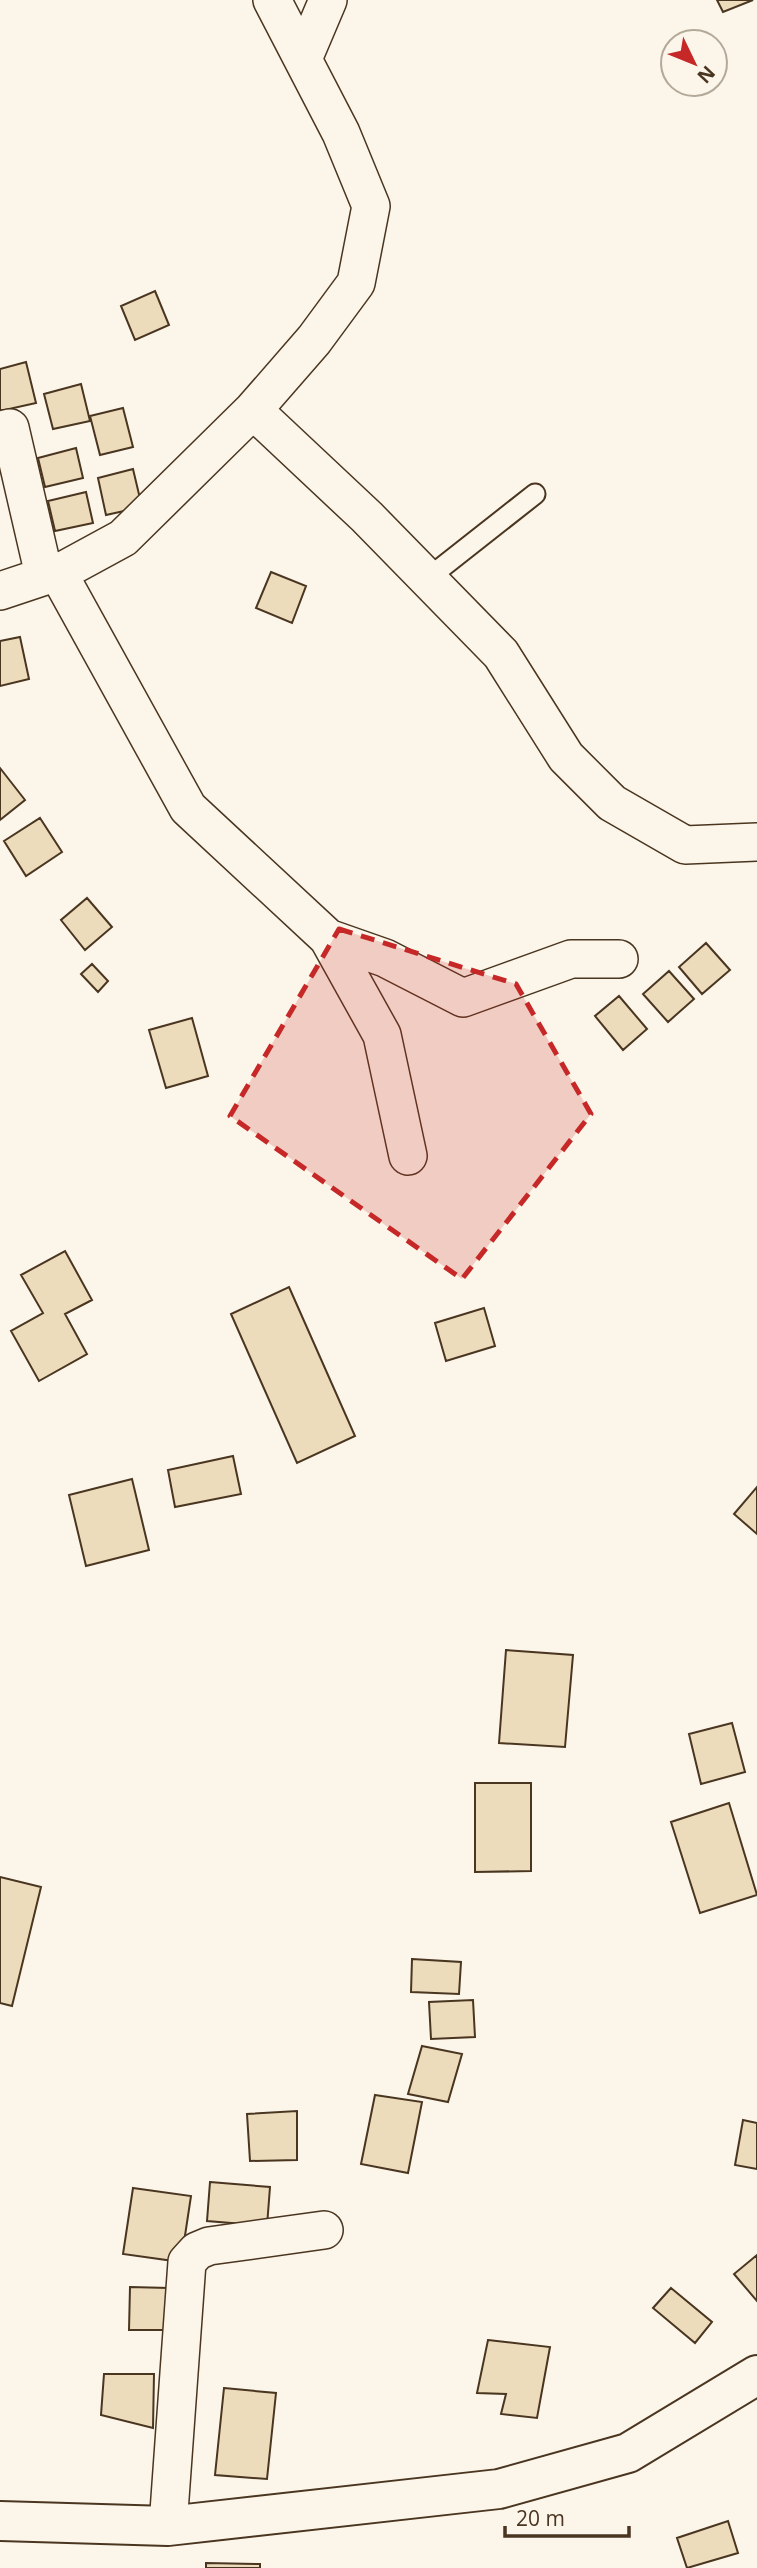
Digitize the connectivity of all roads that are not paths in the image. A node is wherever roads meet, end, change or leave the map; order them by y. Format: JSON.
{"nodes":[{"id":1,"x":272,"y":0,"type":"edge"},
{"id":2,"x":328,"y":0,"type":"edge"},
{"id":3,"x":303,"y":59,"type":"junction"},
{"id":4,"x":253,"y":410,"type":"junction"},
{"id":5,"x":0,"y":430,"type":"edge"},
{"id":6,"x":535,"y":494,"type":"dead end"},
{"id":7,"x":50,"y":573,"type":"junction"},
{"id":8,"x":427,"y":579,"type":"junction"},
{"id":9,"x":0,"y":591,"type":"edge"},
{"id":10,"x":757,"y":842,"type":"edge"},
{"id":11,"x":328,"y":938,"type":"junction"},
{"id":12,"x":619,"y":959,"type":"dead end"},
{"id":13,"x":408,"y":1156,"type":"dead end"},
{"id":14,"x":324,"y":2230,"type":"dead end"},
{"id":15,"x":757,"y":2375,"type":"edge"},
{"id":16,"x":0,"y":2521,"type":"edge"},
{"id":17,"x":168,"y":2526,"type":"junction"}],
"edges":[{"from":1,"to":3,"type":"street"},
{"from":2,"to":3,"type":"street"},
{"from":3,"to":4,"type":"street"},
{"from":4,"to":7,"type":"street"},
{"from":4,"to":8,"type":"street"},
{"from":5,"to":7,"type":"street"},
{"from":6,"to":8,"type":"lane"},
{"from":7,"to":9,"type":"street"},
{"from":7,"to":11,"type":"street"},
{"from":8,"to":10,"type":"street"},
{"from":11,"to":12,"type":"street"},
{"from":11,"to":13,"type":"street"},
{"from":14,"to":17,"type":"street"},
{"from":15,"to":17,"type":"main road"},
{"from":16,"to":17,"type":"main road"}]}
